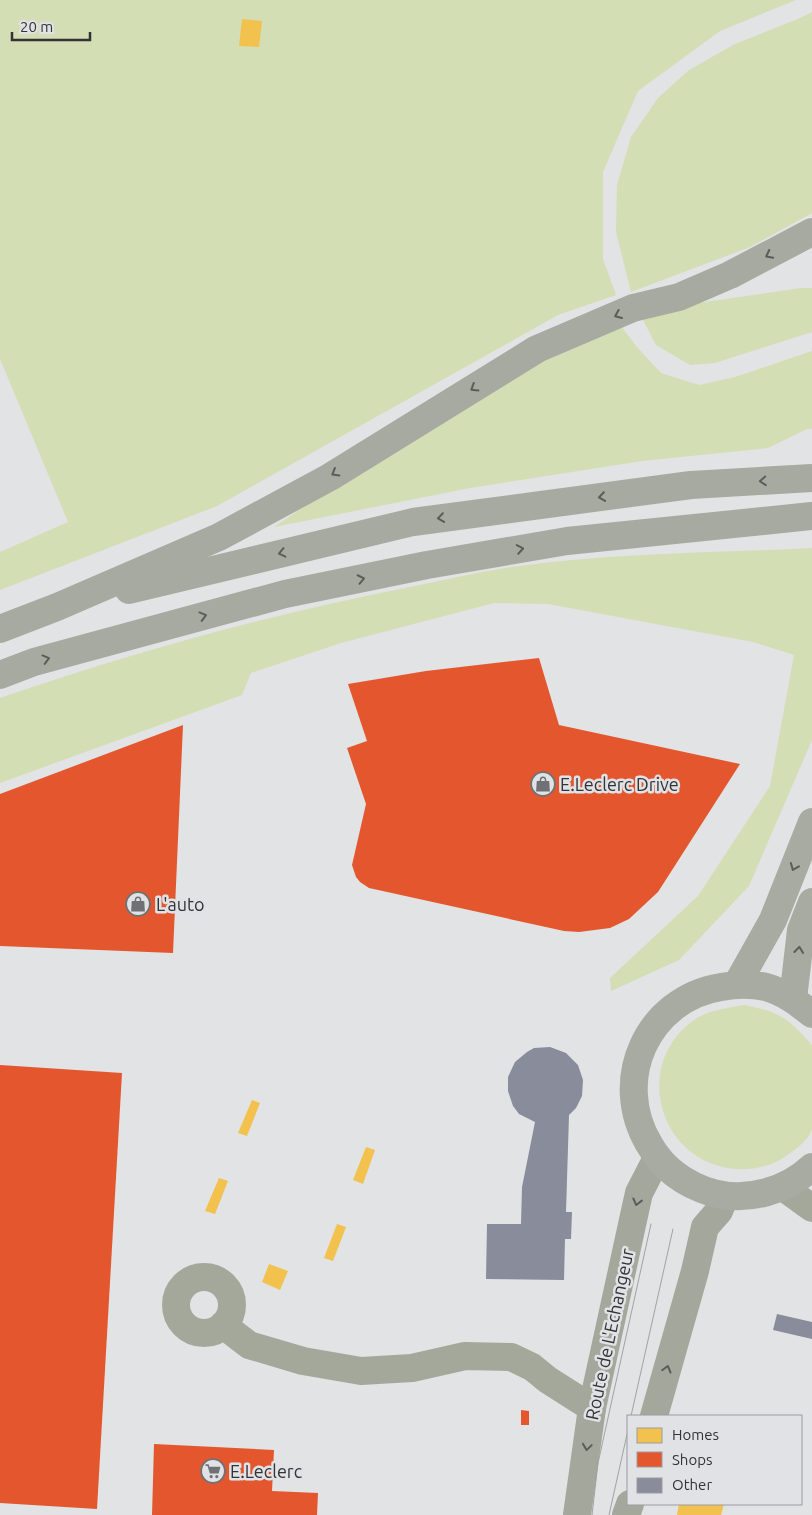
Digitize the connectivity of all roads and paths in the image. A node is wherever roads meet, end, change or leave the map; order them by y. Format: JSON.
{"nodes":[{"id":1,"x":812,"y":232,"type":"edge"},
{"id":2,"x":812,"y":478,"type":"edge"},
{"id":3,"x":812,"y":516,"type":"edge"},
{"id":4,"x":716,"y":525,"type":"junction"},
{"id":5,"x":812,"y":525,"type":"edge"},
{"id":6,"x":57,"y":607,"type":"junction"},
{"id":7,"x":0,"y":629,"type":"edge"},
{"id":8,"x":0,"y":675,"type":"edge"},
{"id":9,"x":812,"y":822,"type":"edge"},
{"id":10,"x":812,"y":902,"type":"edge"},
{"id":11,"x":737,"y":984,"type":"junction"},
{"id":12,"x":803,"y":1006,"type":"edge"},
{"id":13,"x":657,"y":1158,"type":"junction"},
{"id":14,"x":812,"y":1167,"type":"edge"},
{"id":15,"x":783,"y":1187,"type":"junction"},
{"id":16,"x":725,"y":1196,"type":"junction"},
{"id":17,"x":812,"y":1208,"type":"edge"},
{"id":18,"x":223,"y":1325,"type":"dead end"},
{"id":19,"x":592,"y":1408,"type":"junction"},
{"id":20,"x":654,"y":1415,"type":"edge"},
{"id":21,"x":577,"y":1515,"type":"edge"}],
"edges":[{"from":1,"to":6,"type":"highway","one_way":true},
{"from":2,"to":6,"type":"highway","one_way":true},
{"from":3,"to":4,"type":"highway"},
{"from":4,"to":5,"type":"highway"},
{"from":8,"to":4,"type":"highway","one_way":true},
{"from":6,"to":7,"type":"highway"},
{"from":9,"to":11,"type":"main road","one_way":true},
{"from":12,"to":10,"type":"main road","one_way":true},
{"from":11,"to":12,"type":"main road"},
{"from":11,"to":13,"type":"main road"},
{"from":13,"to":16,"type":"main road"},
{"from":13,"to":19,"type":"main road","name":"Route de L'Echangeur","one_way":true},
{"from":14,"to":15,"type":"main road"},
{"from":15,"to":16,"type":"main road"},
{"from":15,"to":17,"type":"street"},
{"from":20,"to":16,"type":"main road","one_way":true},
{"from":18,"to":19,"type":"street"},
{"from":19,"to":21,"type":"main road","name":"Route de L'Echangeur","one_way":true}]}
